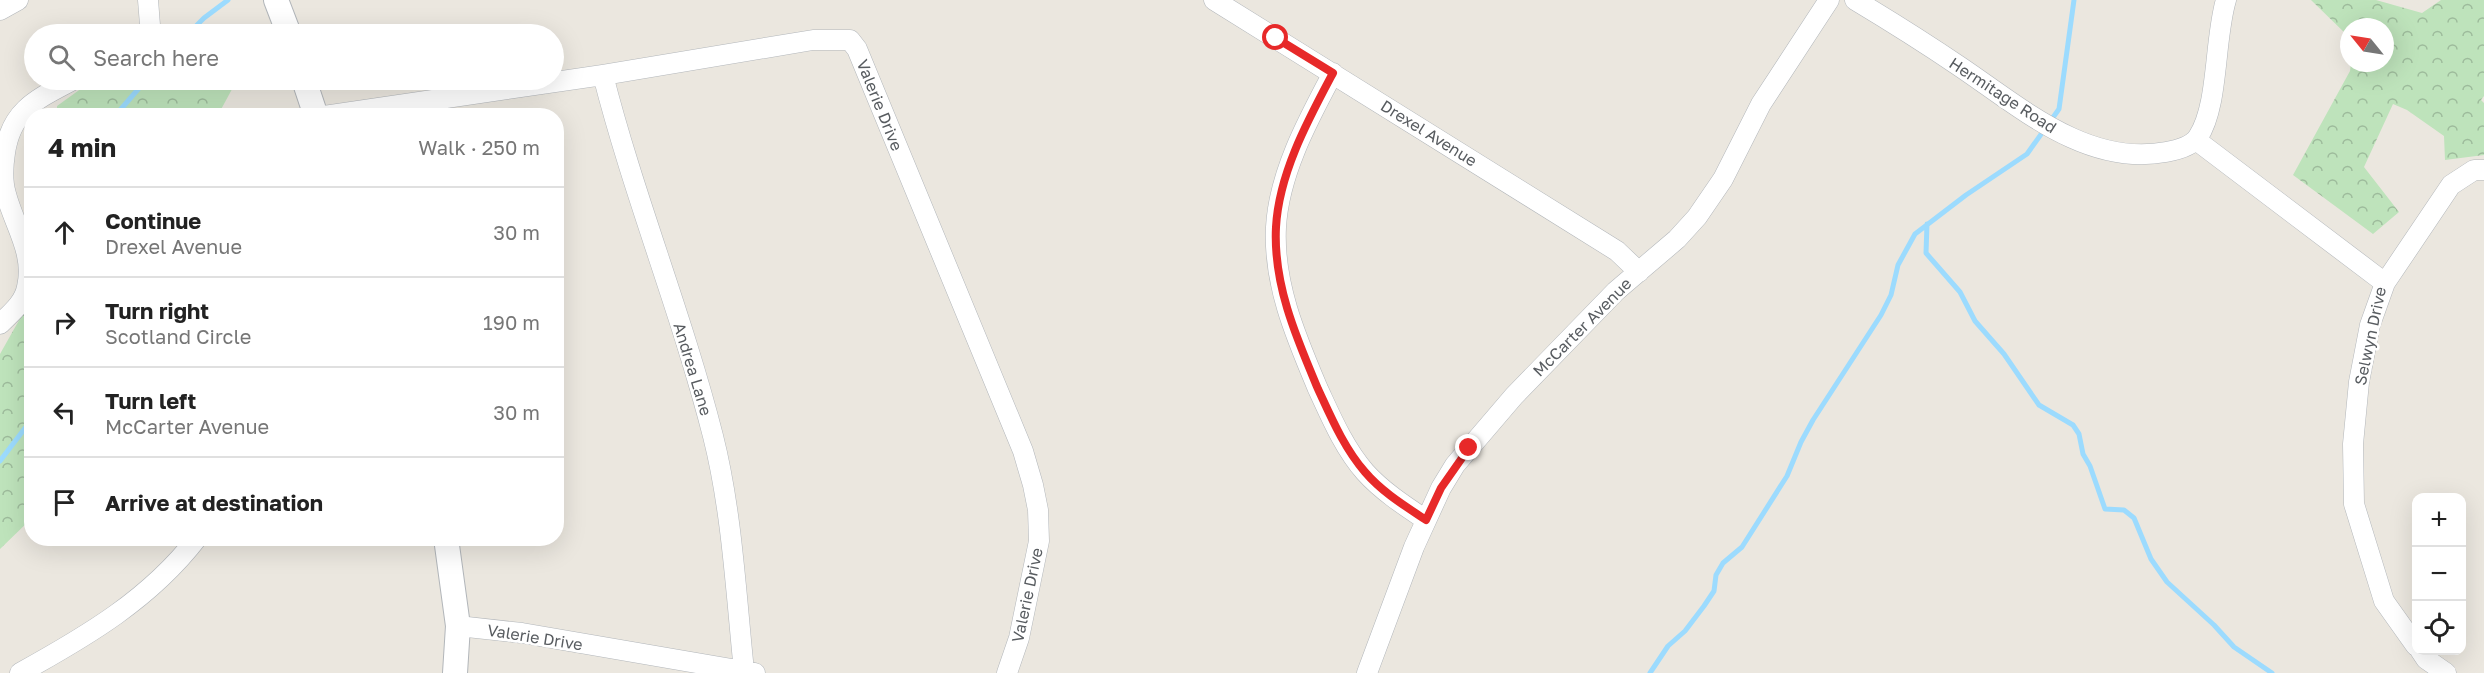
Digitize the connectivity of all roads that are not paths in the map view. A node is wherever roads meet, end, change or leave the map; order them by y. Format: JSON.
{"nodes":[{"id":1,"x":18,"y":0,"type":"edge"},
{"id":2,"x":148,"y":0,"type":"edge"},
{"id":3,"x":276,"y":0,"type":"edge"},
{"id":4,"x":1214,"y":0,"type":"edge"},
{"id":5,"x":1830,"y":0,"type":"edge"},
{"id":6,"x":1855,"y":0,"type":"edge"},
{"id":7,"x":2226,"y":0,"type":"edge"},
{"id":8,"x":0,"y":10,"type":"edge"},
{"id":9,"x":150,"y":24,"type":"edge"},
{"id":10,"x":285,"y":24,"type":"edge"},
{"id":11,"x":1333,"y":73,"type":"junction"},
{"id":12,"x":603,"y":75,"type":"junction"},
{"id":13,"x":564,"y":81,"type":"edge"},
{"id":14,"x":53,"y":90,"type":"edge"},
{"id":15,"x":307,"y":90,"type":"edge"},
{"id":16,"x":501,"y":90,"type":"edge"},
{"id":17,"x":28,"y":108,"type":"edge"},
{"id":18,"x":313,"y":108,"type":"edge"},
{"id":19,"x":378,"y":108,"type":"edge"},
{"id":20,"x":24,"y":111,"type":"edge"},
{"id":21,"x":2196,"y":140,"type":"junction"},
{"id":22,"x":2484,"y":171,"type":"edge"},
{"id":23,"x":24,"y":240,"type":"edge"},
{"id":24,"x":1639,"y":272,"type":"junction"},
{"id":25,"x":2385,"y":283,"type":"junction"},
{"id":26,"x":24,"y":294,"type":"edge"},
{"id":27,"x":0,"y":324,"type":"edge"},
{"id":28,"x":1426,"y":520,"type":"junction"},
{"id":29,"x":190,"y":546,"type":"edge"},
{"id":30,"x":447,"y":546,"type":"edge"},
{"id":31,"x":458,"y":626,"type":"junction"},
{"id":32,"x":2412,"y":640,"type":"edge"},
{"id":33,"x":2423,"y":655,"type":"edge"},
{"id":34,"x":750,"y":672,"type":"edge"},
{"id":35,"x":20,"y":673,"type":"edge"},
{"id":36,"x":455,"y":673,"type":"edge"},
{"id":37,"x":1007,"y":673,"type":"edge"},
{"id":38,"x":1368,"y":673,"type":"edge"},
{"id":39,"x":2446,"y":673,"type":"edge"}],
"edges":[{"from":1,"to":8,"type":"street"},
{"from":2,"to":9,"type":"street"},
{"from":3,"to":10,"type":"street"},
{"from":4,"to":11,"type":"street","name":"Drexel Avenue"},
{"from":5,"to":24,"type":"street","name":"McCarter Avenue"},
{"from":6,"to":21,"type":"street","name":"Hermitage Road"},
{"from":7,"to":21,"type":"street"},
{"from":11,"to":24,"type":"street","name":"Drexel Avenue"},
{"from":11,"to":28,"type":"street"},
{"from":12,"to":13,"type":"street","name":"Valerie Drive"},
{"from":12,"to":34,"type":"street","name":"Andrea Lane"},
{"from":12,"to":37,"type":"street","name":"Valerie Drive"},
{"from":14,"to":17,"type":"street"},
{"from":15,"to":18,"type":"street"},
{"from":16,"to":19,"type":"street","name":"Valerie Drive"},
{"from":20,"to":23,"type":"street"},
{"from":21,"to":25,"type":"street","name":"Selwyn Drive"},
{"from":22,"to":25,"type":"street"},
{"from":24,"to":28,"type":"street","name":"McCarter Avenue"},
{"from":25,"to":32,"type":"street","name":"Selwyn Drive"},
{"from":26,"to":27,"type":"street"},
{"from":28,"to":38,"type":"street","name":"McCarter Avenue"},
{"from":29,"to":35,"type":"street"},
{"from":30,"to":31,"type":"street"},
{"from":31,"to":34,"type":"street","name":"Valerie Drive"},
{"from":31,"to":36,"type":"street"},
{"from":33,"to":39,"type":"street"}]}
